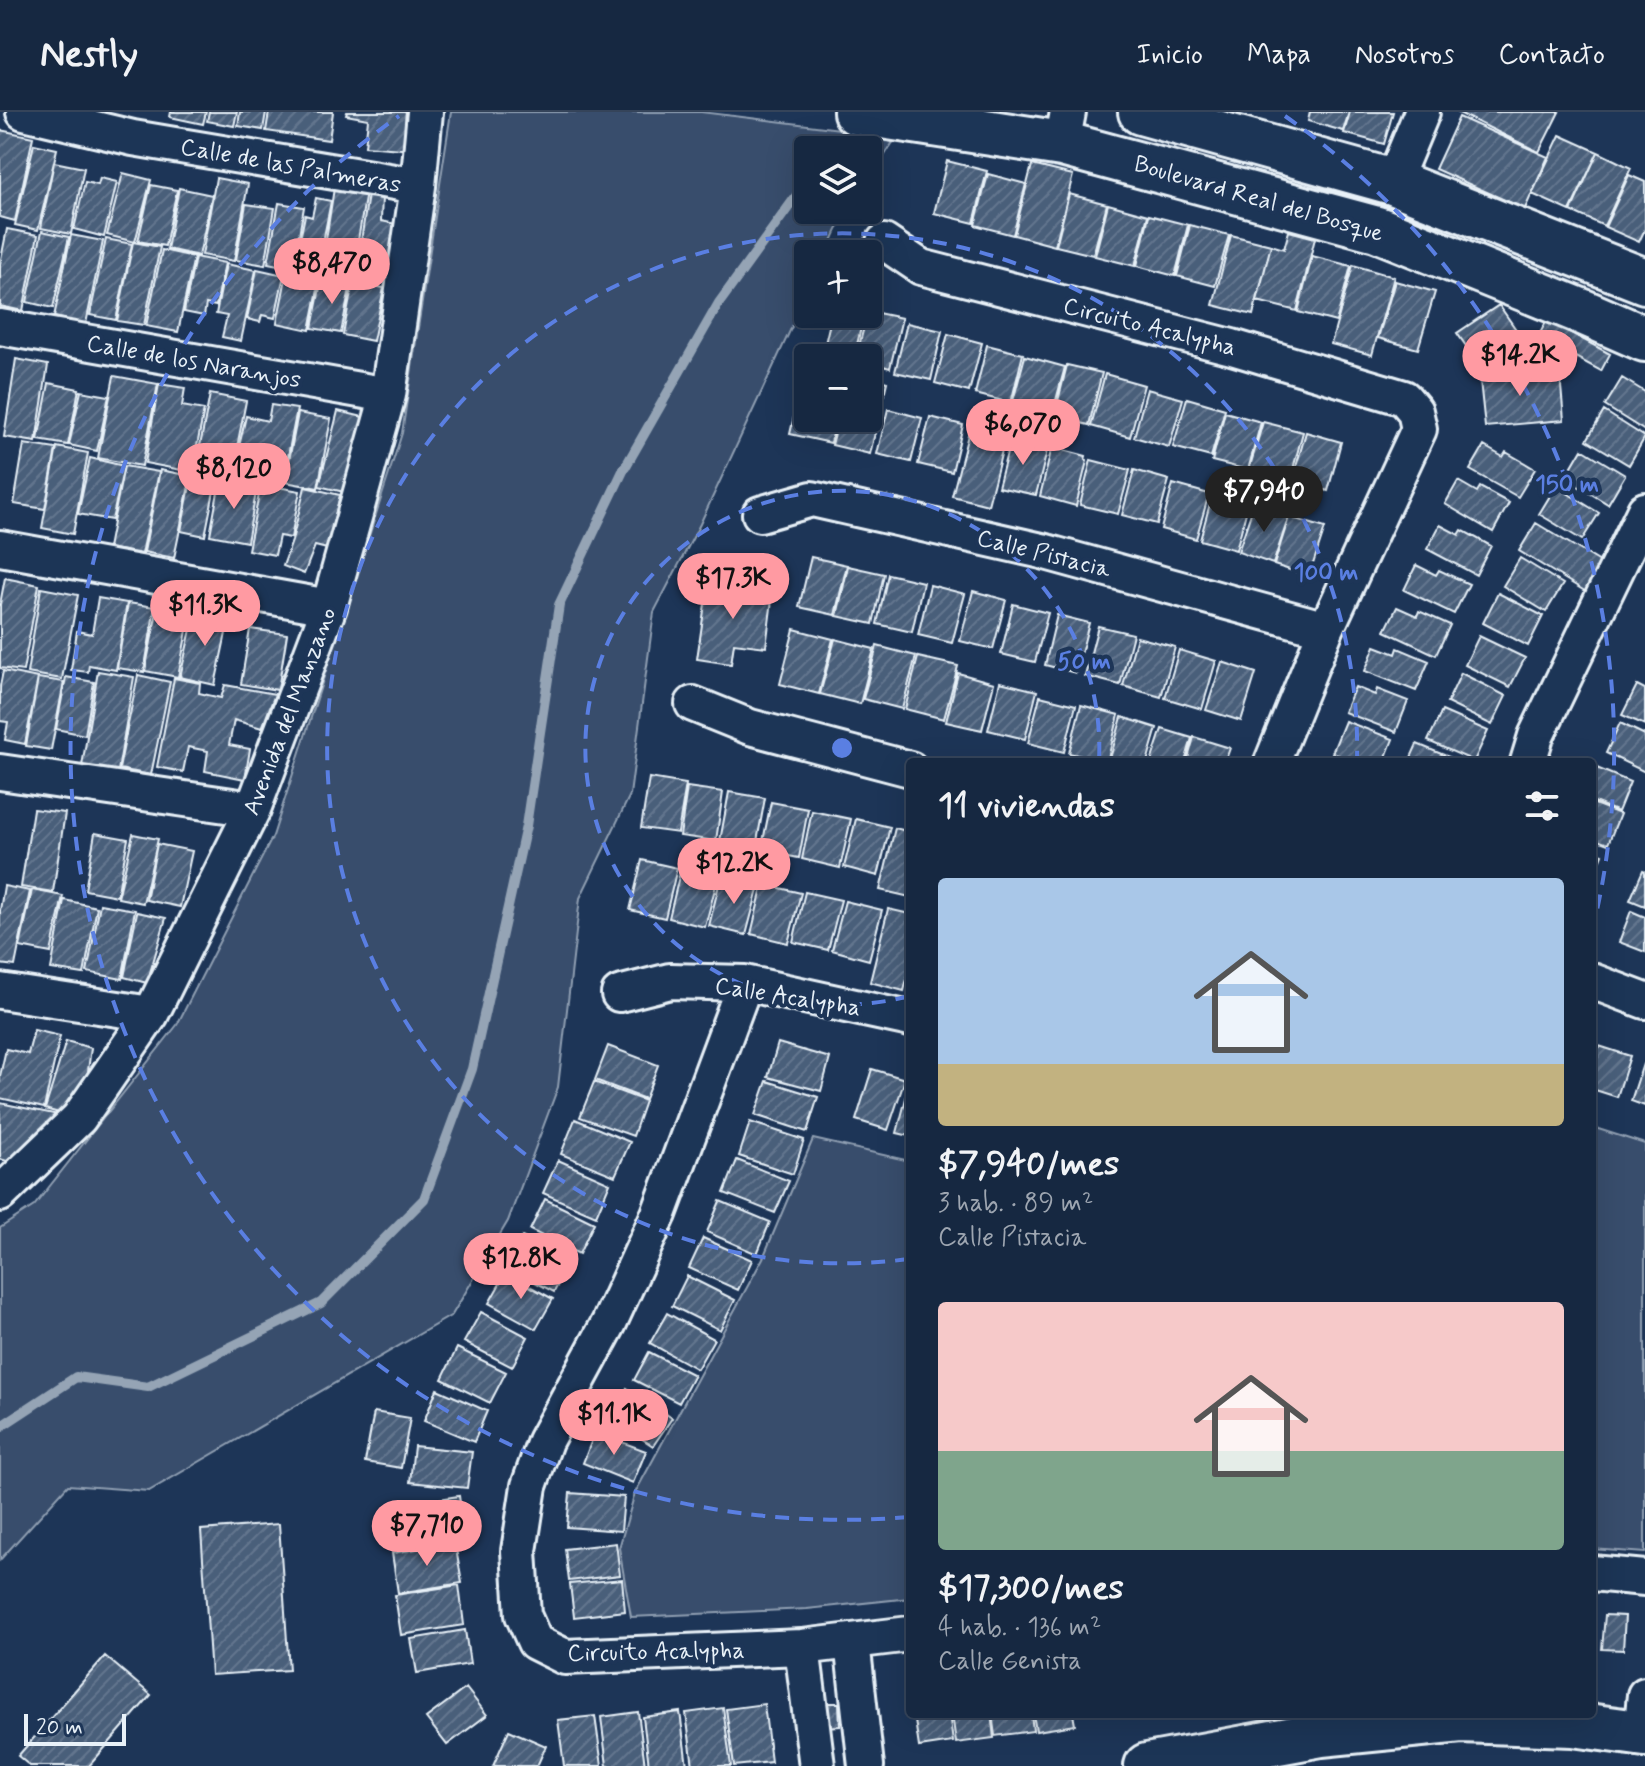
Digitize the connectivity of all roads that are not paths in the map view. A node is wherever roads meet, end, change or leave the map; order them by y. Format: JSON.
{"nodes":[{"id":1,"x":24,"y":112,"type":"edge"},
{"id":2,"x":425,"y":112,"type":"edge"},
{"id":3,"x":856,"y":112,"type":"edge"},
{"id":4,"x":1141,"y":112,"type":"edge"},
{"id":5,"x":1422,"y":112,"type":"edge"},
{"id":6,"x":1045,"y":126,"type":"edge"},
{"id":7,"x":1393,"y":182,"type":"junction"},
{"id":8,"x":418,"y":186,"type":"junction"},
{"id":9,"x":884,"y":242,"type":"dead end"},
{"id":10,"x":1645,"y":281,"type":"edge"},
{"id":11,"x":0,"y":327,"type":"edge"},
{"id":12,"x":1645,"y":339,"type":"edge"},
{"id":13,"x":388,"y":395,"type":"junction"},
{"id":14,"x":1645,"y":510,"type":"edge"},
{"id":15,"x":760,"y":514,"type":"dead end"},
{"id":16,"x":0,"y":548,"type":"edge"},
{"id":17,"x":329,"y":607,"type":"junction"},
{"id":18,"x":1326,"y":629,"type":"junction"},
{"id":19,"x":693,"y":704,"type":"dead end"},
{"id":20,"x":1274,"y":758,"type":"edge"},
{"id":21,"x":1529,"y":758,"type":"edge"},
{"id":22,"x":906,"y":768,"type":"edge"},
{"id":23,"x":0,"y":772,"type":"edge"},
{"id":24,"x":253,"y":809,"type":"junction"},
{"id":25,"x":745,"y":983,"type":"junction"},
{"id":26,"x":1596,"y":983,"type":"edge"},
{"id":27,"x":0,"y":991,"type":"edge"},
{"id":28,"x":619,"y":994,"type":"dead end"},
{"id":29,"x":1645,"y":1001,"type":"edge"},
{"id":30,"x":151,"y":1014,"type":"junction"},
{"id":31,"x":906,"y":1018,"type":"edge"},
{"id":32,"x":0,"y":1194,"type":"edge"},
{"id":33,"x":1596,"y":1573,"type":"edge"},
{"id":34,"x":1645,"y":1578,"type":"edge"},
{"id":35,"x":906,"y":1635,"type":"edge"},
{"id":36,"x":852,"y":1642,"type":"junction"},
{"id":37,"x":802,"y":1647,"type":"junction"},
{"id":38,"x":1574,"y":1719,"type":"edge"},
{"id":39,"x":1644,"y":1720,"type":"edge"},
{"id":40,"x":817,"y":1766,"type":"edge"},
{"id":41,"x":866,"y":1766,"type":"edge"},
{"id":42,"x":1147,"y":1766,"type":"edge"}],
"edges":[{"from":1,"to":8,"type":"street","name":"Calle de las Palmeras"},
{"from":2,"to":8,"type":"street","name":"Avenida del Manzano"},
{"from":3,"to":6,"type":"street","name":"Boulevard Real del Bosque"},
{"from":4,"to":7,"type":"street","name":"Boulevard Real del Bosque"},
{"from":5,"to":7,"type":"street"},
{"from":6,"to":12,"type":"street","name":"Boulevard Real del Bosque"},
{"from":7,"to":10,"type":"street","name":"Boulevard Real del Bosque"},
{"from":8,"to":13,"type":"street","name":"Avenida del Manzano"},
{"from":9,"to":18,"type":"street","name":"Circuito Acalypha"},
{"from":11,"to":13,"type":"street","name":"Calle de los Naranjos"},
{"from":13,"to":17,"type":"street","name":"Avenida del Manzano"},
{"from":14,"to":21,"type":"street"},
{"from":15,"to":18,"type":"street","name":"Calle Pistacia"},
{"from":16,"to":17,"type":"street"},
{"from":17,"to":24,"type":"street","name":"Avenida del Manzano"},
{"from":18,"to":20,"type":"street"},
{"from":19,"to":22,"type":"street"},
{"from":23,"to":24,"type":"street"},
{"from":24,"to":30,"type":"street","name":"Avenida del Manzano"},
{"from":25,"to":28,"type":"street","name":"Calle Acalypha"},
{"from":25,"to":31,"type":"street","name":"Calle Acalypha"},
{"from":25,"to":37,"type":"street","name":"Circuito Acalypha"},
{"from":26,"to":29,"type":"street"},
{"from":27,"to":30,"type":"street"},
{"from":30,"to":32,"type":"street","name":"Avenida del Manzano"},
{"from":33,"to":34,"type":"street"},
{"from":35,"to":36,"type":"street","name":"Circuito Acalypha"},
{"from":36,"to":37,"type":"street","name":"Circuito Acalypha"},
{"from":36,"to":41,"type":"street"},
{"from":37,"to":40,"type":"street"},
{"from":38,"to":39,"type":"street"},
{"from":38,"to":42,"type":"street"}]}
